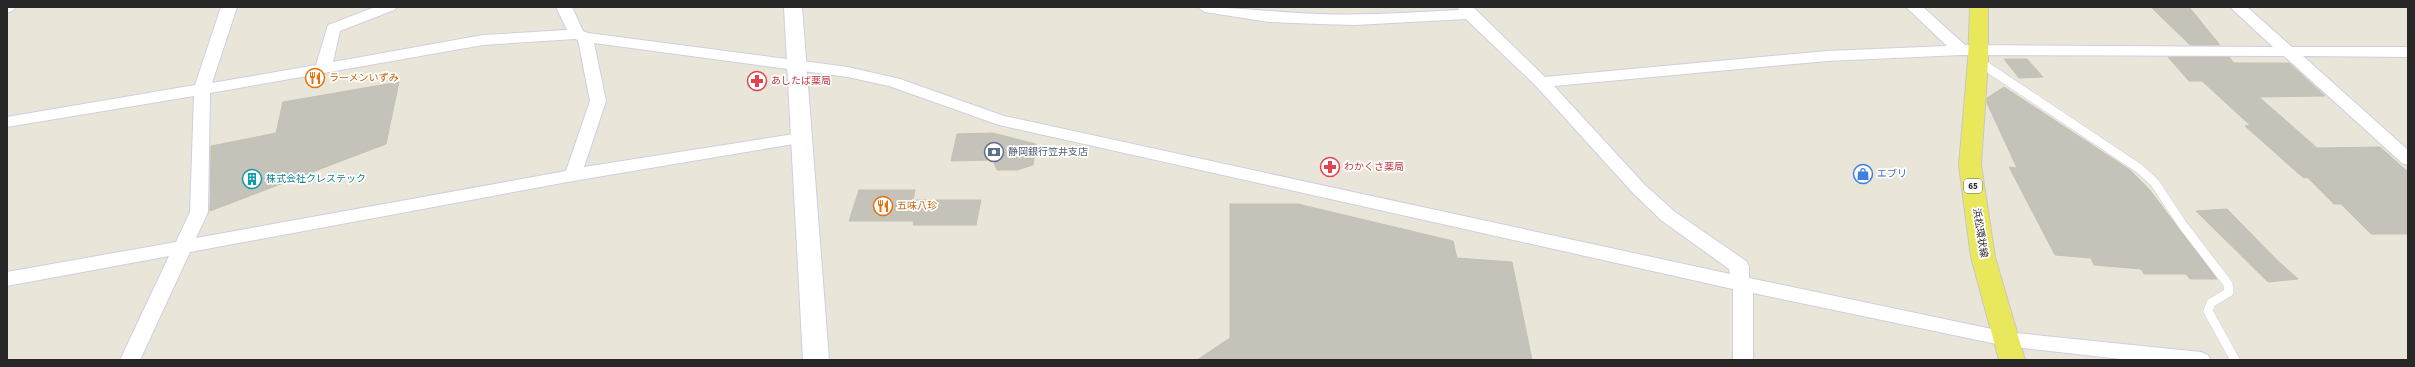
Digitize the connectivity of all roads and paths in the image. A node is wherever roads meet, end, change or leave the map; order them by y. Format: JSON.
{"nodes":[{"id":1,"x":229,"y":7,"type":"edge"},
{"id":2,"x":389,"y":7,"type":"edge"},
{"id":3,"x":564,"y":7,"type":"edge"},
{"id":4,"x":793,"y":7,"type":"edge"},
{"id":5,"x":1204,"y":7,"type":"edge"},
{"id":6,"x":1914,"y":7,"type":"edge"},
{"id":7,"x":1980,"y":7,"type":"edge"},
{"id":8,"x":2238,"y":7,"type":"edge"},
{"id":9,"x":1468,"y":10,"type":"edge"},
{"id":10,"x":581,"y":35,"type":"junction"},
{"id":11,"x":2290,"y":52,"type":"junction"},
{"id":12,"x":2408,"y":52,"type":"edge"},
{"id":13,"x":1973,"y":54,"type":"junction"},
{"id":14,"x":797,"y":64,"type":"junction"},
{"id":15,"x":323,"y":69,"type":"junction"},
{"id":16,"x":1541,"y":82,"type":"junction"},
{"id":17,"x":202,"y":89,"type":"junction"},
{"id":18,"x":7,"y":122,"type":"edge"},
{"id":19,"x":800,"y":138,"type":"junction"},
{"id":20,"x":2408,"y":159,"type":"edge"},
{"id":21,"x":573,"y":176,"type":"junction"},
{"id":22,"x":184,"y":248,"type":"junction"},
{"id":23,"x":7,"y":279,"type":"edge"},
{"id":24,"x":1742,"y":284,"type":"junction"},
{"id":25,"x":2006,"y":339,"type":"junction"},
{"id":26,"x":130,"y":360,"type":"edge"},
{"id":27,"x":816,"y":360,"type":"edge"},
{"id":28,"x":1743,"y":360,"type":"edge"},
{"id":29,"x":2012,"y":360,"type":"edge"},
{"id":30,"x":2201,"y":360,"type":"edge"},
{"id":31,"x":2235,"y":360,"type":"edge"}],
"edges":[{"from":1,"to":17,"type":"street"},
{"from":2,"to":15,"type":"street"},
{"from":3,"to":10,"type":"street"},
{"from":4,"to":14,"type":"street"},
{"from":5,"to":9,"type":"street"},
{"from":6,"to":13,"type":"street"},
{"from":7,"to":13,"type":"main road","name":"浜松環状線","number":"65"},
{"from":8,"to":11,"type":"street"},
{"from":9,"to":16,"type":"street"},
{"from":10,"to":14,"type":"street"},
{"from":10,"to":15,"type":"street"},
{"from":10,"to":21,"type":"street"},
{"from":11,"to":12,"type":"street"},
{"from":11,"to":13,"type":"street"},
{"from":11,"to":20,"type":"street"},
{"from":13,"to":16,"type":"street"},
{"from":13,"to":25,"type":"main road","name":"浜松環状線","number":"65"},
{"from":13,"to":31,"type":"lane"},
{"from":14,"to":19,"type":"street"},
{"from":14,"to":24,"type":"street"},
{"from":15,"to":17,"type":"street"},
{"from":16,"to":24,"type":"street"},
{"from":17,"to":18,"type":"street"},
{"from":17,"to":22,"type":"street"},
{"from":19,"to":21,"type":"street"},
{"from":19,"to":27,"type":"street"},
{"from":21,"to":22,"type":"street"},
{"from":22,"to":23,"type":"street"},
{"from":22,"to":26,"type":"street"},
{"from":24,"to":25,"type":"street"},
{"from":24,"to":28,"type":"street"},
{"from":25,"to":29,"type":"main road","name":"浜松環状線","number":"65"},
{"from":25,"to":30,"type":"street"}]}
